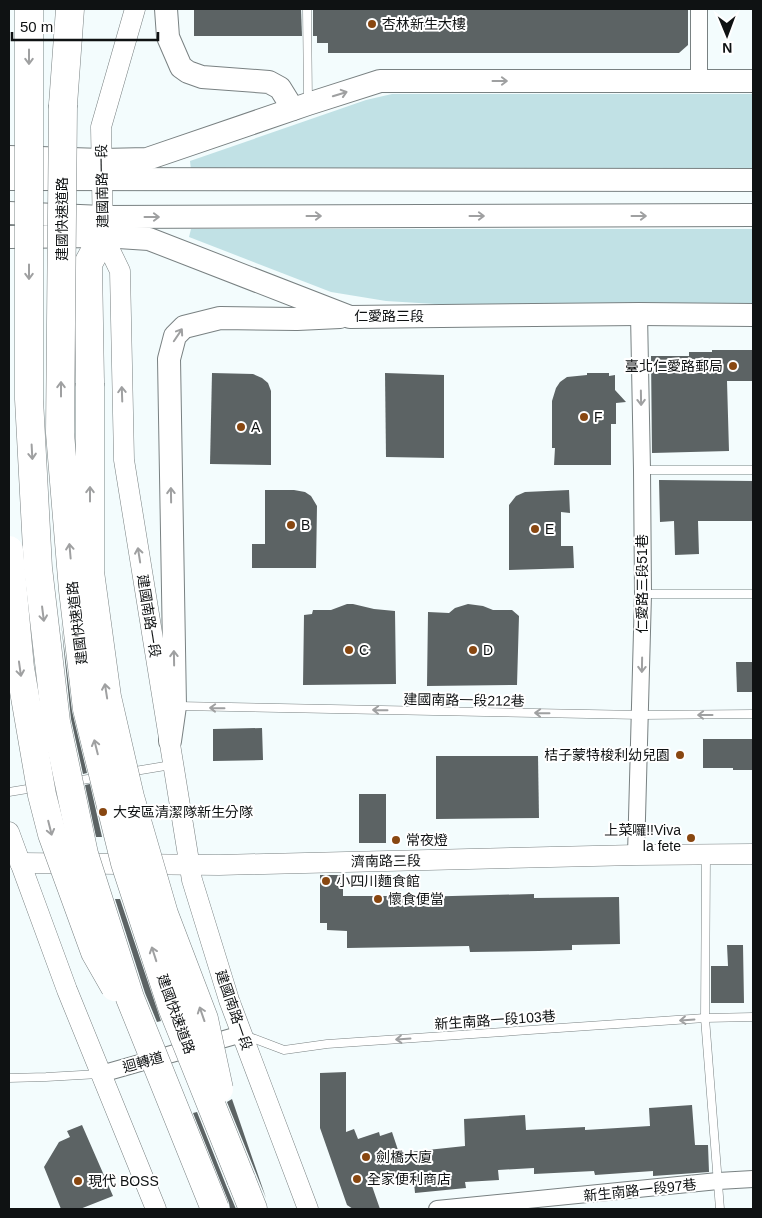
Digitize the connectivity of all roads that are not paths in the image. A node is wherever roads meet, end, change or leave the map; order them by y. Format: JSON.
{"nodes":[{"id":1,"x":29,"y":9,"type":"edge"},
{"id":2,"x":60,"y":9,"type":"edge"},
{"id":3,"x":70,"y":9,"type":"edge"},
{"id":4,"x":135,"y":9,"type":"edge"},
{"id":5,"x":166,"y":9,"type":"edge"},
{"id":6,"x":307,"y":9,"type":"edge"},
{"id":7,"x":699,"y":9,"type":"edge"},
{"id":8,"x":698,"y":81,"type":"junction"},
{"id":9,"x":753,"y":81,"type":"edge"},
{"id":10,"x":63,"y":105,"type":"junction"},
{"id":11,"x":301,"y":106,"type":"junction"},
{"id":12,"x":12,"y":169,"type":"edge"},
{"id":13,"x":38,"y":169,"type":"dead end"},
{"id":14,"x":57,"y":169,"type":"dead end"},
{"id":15,"x":66,"y":170,"type":"dead end"},
{"id":16,"x":102,"y":170,"type":"junction"},
{"id":17,"x":554,"y":171,"type":"dead end"},
{"id":18,"x":564,"y":171,"type":"dead end"},
{"id":19,"x":574,"y":171,"type":"dead end"},
{"id":20,"x":753,"y":172,"type":"edge"},
{"id":21,"x":753,"y":180,"type":"edge"},
{"id":22,"x":9,"y":214,"type":"edge"},
{"id":23,"x":753,"y":215,"type":"edge"},
{"id":24,"x":103,"y":227,"type":"junction"},
{"id":25,"x":9,"y":237,"type":"edge"},
{"id":26,"x":640,"y":314,"type":"junction"},
{"id":27,"x":753,"y":315,"type":"edge"},
{"id":28,"x":350,"y":317,"type":"junction"},
{"id":29,"x":642,"y":470,"type":"junction"},
{"id":30,"x":753,"y":470,"type":"edge"},
{"id":31,"x":9,"y":550,"type":"edge"},
{"id":32,"x":643,"y":594,"type":"junction"},
{"id":33,"x":753,"y":594,"type":"edge"},
{"id":34,"x":175,"y":706,"type":"junction"},
{"id":35,"x":753,"y":714,"type":"edge"},
{"id":36,"x":641,"y":715,"type":"junction"},
{"id":37,"x":170,"y":741,"type":"junction"},
{"id":38,"x":173,"y":764,"type":"junction"},
{"id":39,"x":9,"y":792,"type":"edge"},
{"id":40,"x":9,"y":832,"type":"edge"},
{"id":41,"x":706,"y":854,"type":"junction"},
{"id":42,"x":753,"y":854,"type":"edge"},
{"id":43,"x":636,"y":855,"type":"junction"},
{"id":44,"x":20,"y":863,"type":"junction"},
{"id":45,"x":188,"y":866,"type":"junction"},
{"id":46,"x":753,"y":1017,"type":"edge"},
{"id":47,"x":706,"y":1018,"type":"junction"},
{"id":48,"x":242,"y":1034,"type":"junction"},
{"id":49,"x":155,"y":1057,"type":"junction"},
{"id":50,"x":101,"y":1074,"type":"junction"},
{"id":51,"x":9,"y":1078,"type":"edge"},
{"id":52,"x":236,"y":1164,"type":"junction"},
{"id":53,"x":753,"y":1180,"type":"edge"},
{"id":54,"x":718,"y":1181,"type":"junction"},
{"id":55,"x":156,"y":1209,"type":"edge"},
{"id":56,"x":215,"y":1209,"type":"edge"},
{"id":57,"x":253,"y":1209,"type":"edge"},
{"id":58,"x":308,"y":1209,"type":"edge"},
{"id":59,"x":437,"y":1209,"type":"edge"},
{"id":60,"x":720,"y":1209,"type":"edge"}],
"edges":[{"from":1,"to":49,"type":"highway","one_way":true,"bridge":true},
{"from":2,"to":10,"type":"highway","name":"建國快速道路"},
{"from":3,"to":10,"type":"highway"},
{"from":4,"to":16,"type":"street","name":"建國南路一段"},
{"from":5,"to":11,"type":"main road"},
{"from":6,"to":11,"type":"lane"},
{"from":7,"to":8,"type":"street"},
{"from":8,"to":9,"type":"main road"},
{"from":11,"to":8,"type":"main road","one_way":true},
{"from":52,"to":10,"type":"highway","name":"建國快速道路","one_way":true,"bridge":true},
{"from":11,"to":16,"type":"main road"},
{"from":12,"to":13,"type":"lane"},
{"from":12,"to":16,"type":"main road"},
{"from":14,"to":15,"type":"lane"},
{"from":16,"to":21,"type":"main road"},
{"from":16,"to":24,"type":"street","name":"建國南路一段"},
{"from":17,"to":18,"type":"lane"},
{"from":19,"to":20,"type":"lane"},
{"from":22,"to":24,"type":"main road","name":"仁愛路三段"},
{"from":24,"to":23,"type":"main road","name":"仁愛路三段","one_way":true},
{"from":24,"to":25,"type":"main road","name":"仁愛路三段"},
{"from":24,"to":28,"type":"main road","name":"仁愛路三段"},
{"from":37,"to":24,"type":"street","name":"建國南路一段","one_way":true},
{"from":52,"to":24,"type":"highway","one_way":true,"bridge":true},
{"from":26,"to":27,"type":"main road","name":"仁愛路三段"},
{"from":26,"to":28,"type":"main road","name":"仁愛路三段"},
{"from":26,"to":29,"type":"street","name":"仁愛路三段51巷","one_way":true},
{"from":34,"to":28,"type":"main road","one_way":true},
{"from":29,"to":30,"type":"lane"},
{"from":29,"to":32,"type":"street","name":"仁愛路三段51巷"},
{"from":31,"to":49,"type":"highway","one_way":true,"bridge":true},
{"from":32,"to":33,"type":"lane"},
{"from":32,"to":36,"type":"street","name":"仁愛路三段51巷","one_way":true},
{"from":36,"to":34,"type":"lane","name":"建國南路一段212巷","one_way":true},
{"from":34,"to":37,"type":"main road"},
{"from":35,"to":36,"type":"lane","name":"建國南路一段212巷","one_way":true},
{"from":36,"to":43,"type":"street","name":"仁愛路三段51巷"},
{"from":37,"to":38,"type":"street","name":"建國南路一段"},
{"from":38,"to":39,"type":"lane"},
{"from":38,"to":45,"type":"street","name":"建國南路一段"},
{"from":40,"to":44,"type":"street"},
{"from":41,"to":42,"type":"street","name":"濟南路三段"},
{"from":41,"to":43,"type":"street","name":"濟南路三段"},
{"from":41,"to":47,"type":"lane"},
{"from":43,"to":45,"type":"street","name":"濟南路三段"},
{"from":44,"to":45,"type":"street","name":"濟南路三段"},
{"from":44,"to":50,"type":"street"},
{"from":45,"to":48,"type":"street","name":"建國南路一段"},
{"from":46,"to":47,"type":"lane","name":"新生南路一段103巷"},
{"from":47,"to":48,"type":"lane","name":"新生南路一段103巷","one_way":true},
{"from":47,"to":54,"type":"lane"},
{"from":48,"to":50,"type":"street","name":"迴轉道"},
{"from":48,"to":58,"type":"street","name":"建國南路一段"},
{"from":49,"to":56,"type":"highway","bridge":true},
{"from":50,"to":51,"type":"lane"},
{"from":50,"to":55,"type":"street"},
{"from":52,"to":57,"type":"highway","name":"建國快速道路","bridge":true},
{"from":53,"to":54,"type":"street","name":"新生南路一段97巷"},
{"from":54,"to":59,"type":"street","name":"新生南路一段97巷"},
{"from":54,"to":60,"type":"lane"}]}
